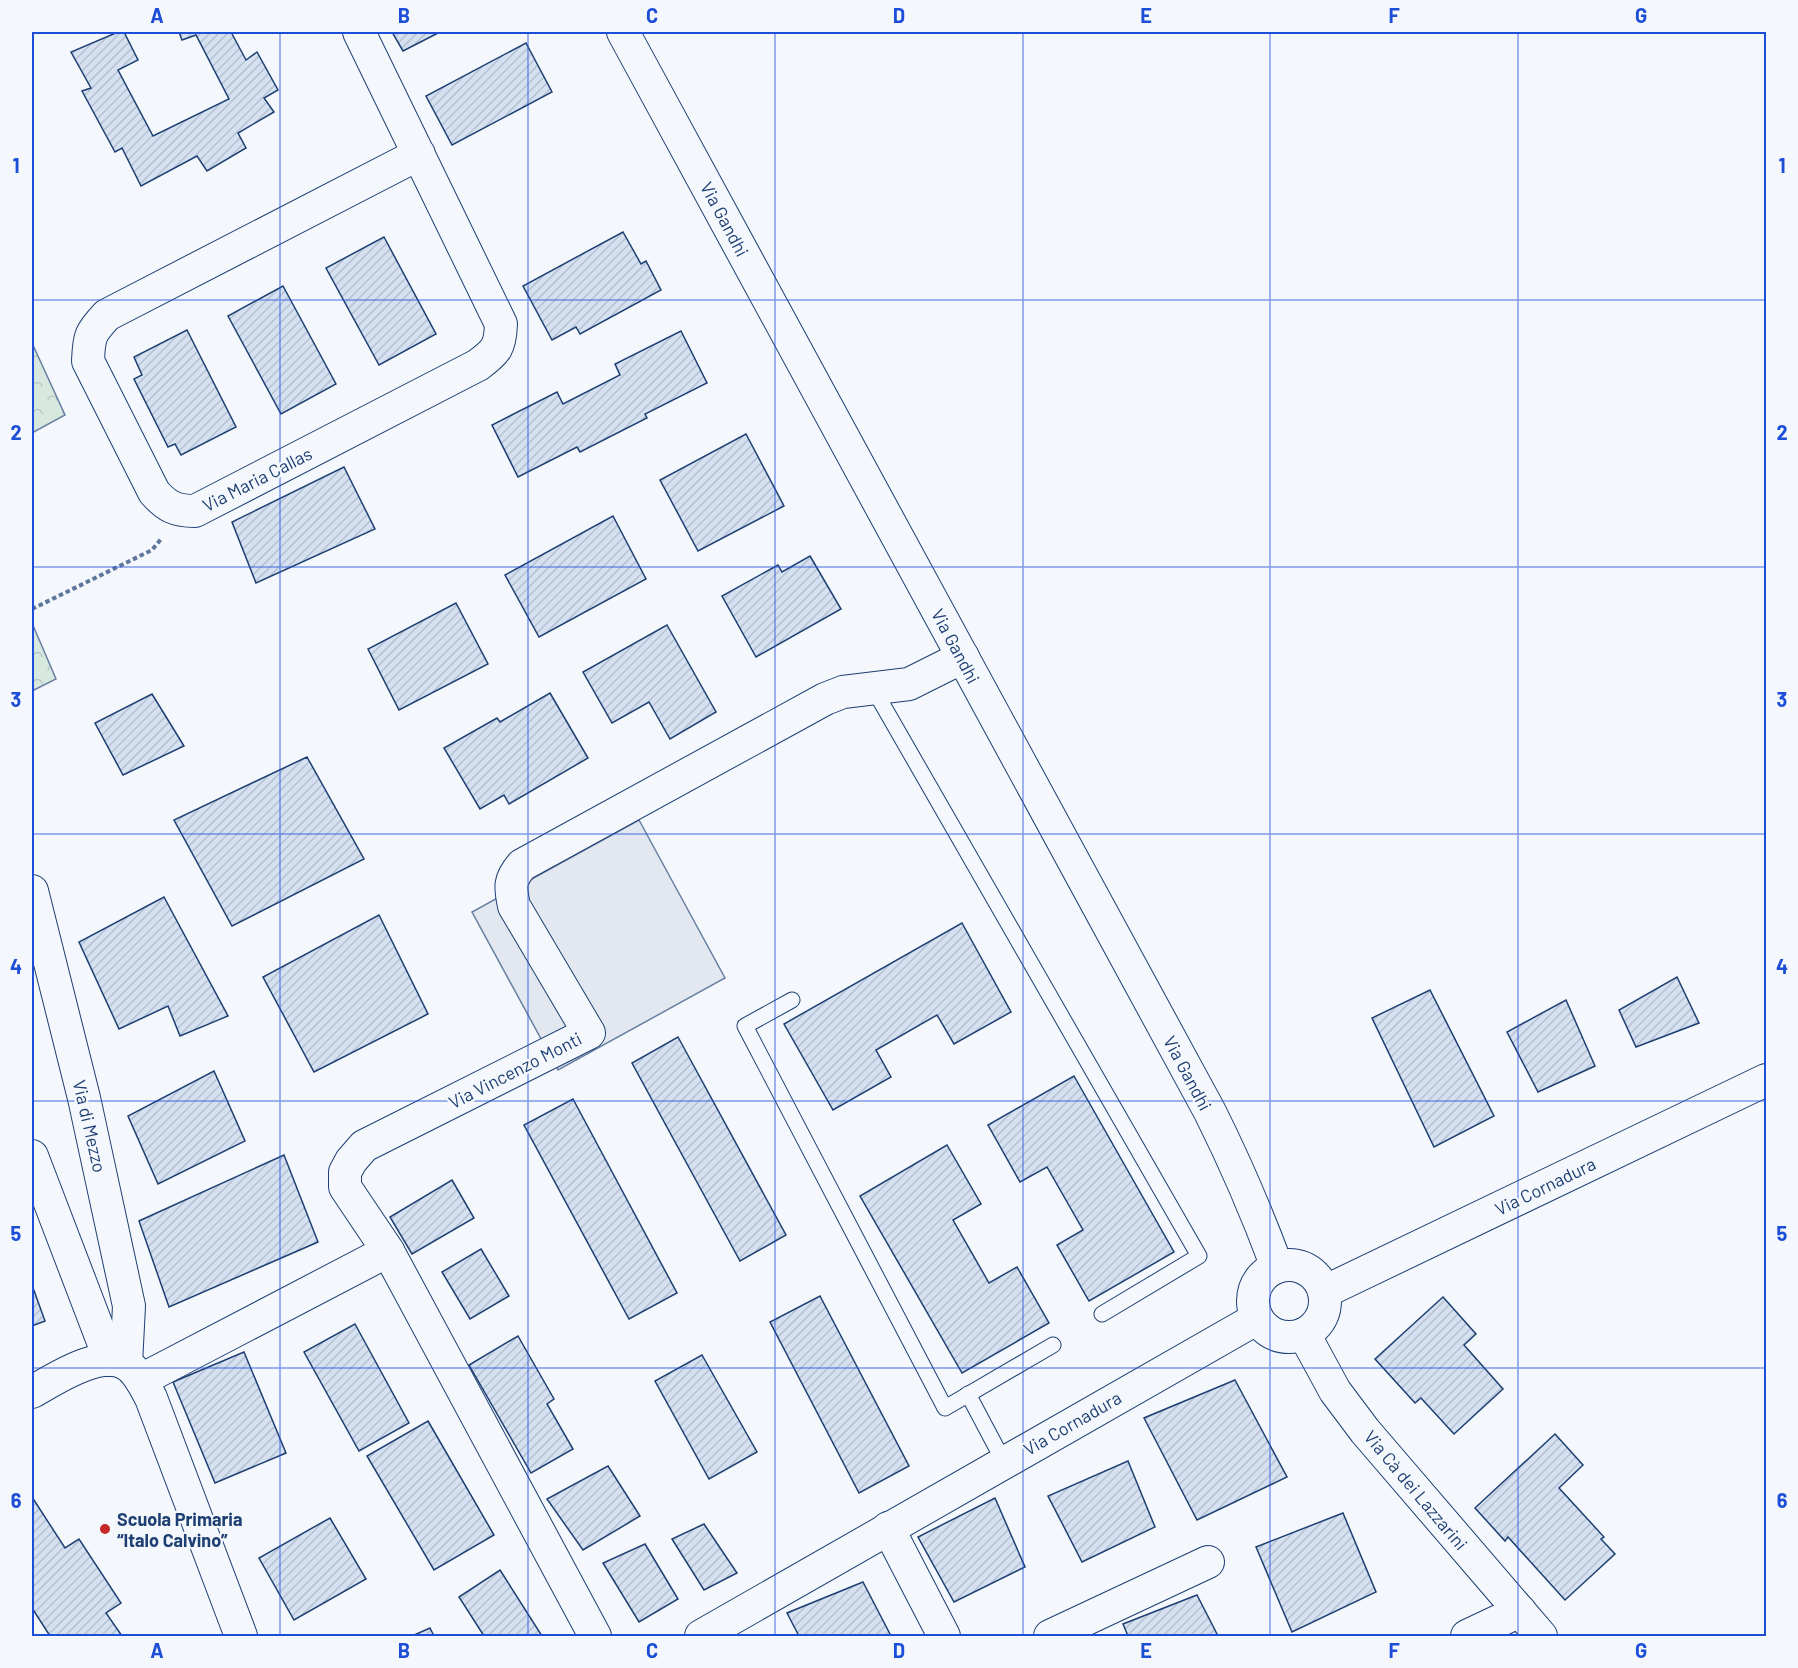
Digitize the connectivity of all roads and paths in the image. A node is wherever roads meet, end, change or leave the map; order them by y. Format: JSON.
{"nodes":[{"id":1,"x":359,"y":32,"type":"edge"},
{"id":2,"x":623,"y":32,"type":"edge"},
{"id":3,"x":420,"y":154,"type":"junction"},
{"id":4,"x":180,"y":511,"type":"junction"},
{"id":5,"x":32,"y":609,"type":"edge"},
{"id":6,"x":963,"y":657,"type":"junction"},
{"id":7,"x":873,"y":688,"type":"junction"},
{"id":8,"x":32,"y":891,"type":"edge"},
{"id":9,"x":792,"y":999,"type":"dead end"},
{"id":10,"x":1767,"y":1080,"type":"edge"},
{"id":11,"x":32,"y":1156,"type":"edge"},
{"id":12,"x":388,"y":1251,"type":"junction"},
{"id":13,"x":1276,"y":1267,"type":"junction"},
{"id":14,"x":1324,"y":1292,"type":"junction"},
{"id":15,"x":1102,"y":1314,"type":"dead end"},
{"id":16,"x":1256,"y":1319,"type":"junction"},
{"id":17,"x":1304,"y":1334,"type":"junction"},
{"id":18,"x":1053,"y":1345,"type":"dead end"},
{"id":19,"x":126,"y":1368,"type":"junction"},
{"id":20,"x":32,"y":1392,"type":"edge"},
{"id":21,"x":968,"y":1394,"type":"junction"},
{"id":22,"x":1004,"y":1462,"type":"junction"},
{"id":23,"x":888,"y":1528,"type":"junction"},
{"id":24,"x":1208,"y":1562,"type":"dead end"},
{"id":25,"x":1520,"y":1611,"type":"junction"},
{"id":26,"x":241,"y":1636,"type":"edge"},
{"id":27,"x":595,"y":1636,"type":"edge"},
{"id":28,"x":701,"y":1636,"type":"edge"},
{"id":29,"x":944,"y":1636,"type":"edge"},
{"id":30,"x":1050,"y":1636,"type":"edge"},
{"id":31,"x":1467,"y":1636,"type":"edge"},
{"id":32,"x":1541,"y":1636,"type":"edge"}],
"edges":[{"from":1,"to":3,"type":"street","name":"Via Maria Callas"},
{"from":2,"to":6,"type":"street","name":"Via Gandhi"},
{"from":3,"to":4,"type":"street","name":"Via Maria Callas"},
{"from":3,"to":4,"type":"street","name":"Via Maria Callas"},
{"from":4,"to":5,"type":"path"},
{"from":6,"to":7,"type":"street","name":"Via Vincenzo Monti"},
{"from":6,"to":13,"type":"street","name":"Via Gandhi"},
{"from":7,"to":12,"type":"street","name":"Via Vincenzo Monti"},
{"from":7,"to":15,"type":"lane"},
{"from":8,"to":19,"type":"street","name":"Via di Mezzo"},
{"from":9,"to":21,"type":"lane"},
{"from":10,"to":14,"type":"street","name":"Via Cornadura"},
{"from":11,"to":19,"type":"street"},
{"from":12,"to":19,"type":"street"},
{"from":12,"to":27,"type":"street","name":"Via Vincenzo Monti"},
{"from":13,"to":14,"type":"street"},
{"from":13,"to":16,"type":"street"},
{"from":14,"to":17,"type":"street"},
{"from":16,"to":17,"type":"street"},
{"from":16,"to":22,"type":"street","name":"Via Cornadura"},
{"from":17,"to":25,"type":"street","name":"Via Cà dei Lazzarini"},
{"from":18,"to":21,"type":"lane"},
{"from":19,"to":20,"type":"street"},
{"from":19,"to":26,"type":"street"},
{"from":21,"to":22,"type":"lane"},
{"from":22,"to":23,"type":"street","name":"Via Cornadura"},
{"from":23,"to":28,"type":"street","name":"Via Cornadura"},
{"from":23,"to":29,"type":"street"},
{"from":24,"to":30,"type":"street"},
{"from":25,"to":31,"type":"street"},
{"from":25,"to":32,"type":"street","name":"Via Cà dei Lazzarini"}]}
